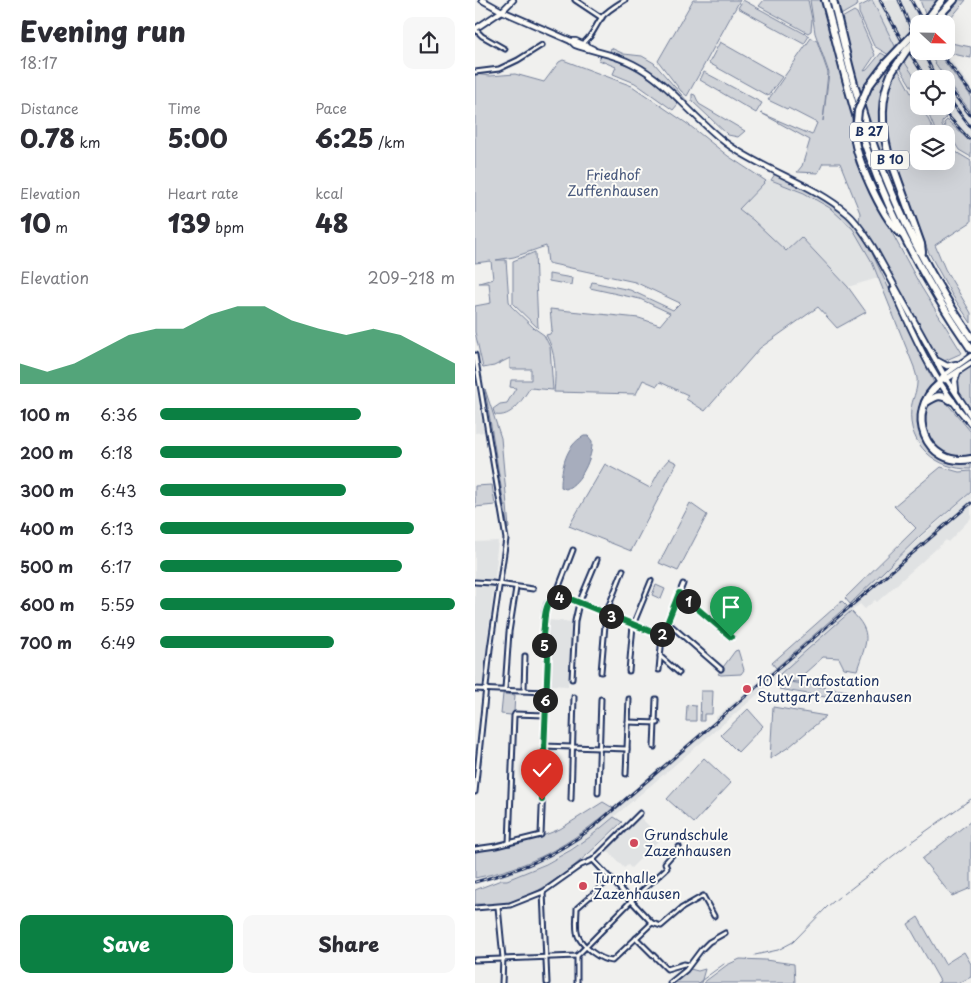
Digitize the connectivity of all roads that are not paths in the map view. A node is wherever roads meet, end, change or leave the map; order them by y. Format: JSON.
{"nodes":[{"id":1,"x":482,"y":0,"type":"edge"},
{"id":2,"x":513,"y":0,"type":"edge"},
{"id":3,"x":575,"y":0,"type":"edge"},
{"id":4,"x":625,"y":0,"type":"edge"},
{"id":5,"x":825,"y":0,"type":"edge"},
{"id":6,"x":833,"y":0,"type":"edge"},
{"id":7,"x":942,"y":0,"type":"edge"},
{"id":8,"x":954,"y":0,"type":"edge"},
{"id":9,"x":502,"y":11,"type":"junction"},
{"id":10,"x":934,"y":15,"type":"edge"},
{"id":11,"x":938,"y":15,"type":"edge"},
{"id":12,"x":602,"y":18,"type":"junction"},
{"id":13,"x":475,"y":29,"type":"edge"},
{"id":14,"x":910,"y":38,"type":"edge"},
{"id":15,"x":571,"y":41,"type":"junction"},
{"id":16,"x":586,"y":41,"type":"junction"},
{"id":17,"x":542,"y":45,"type":"dead end"},
{"id":18,"x":910,"y":47,"type":"edge"},
{"id":19,"x":505,"y":49,"type":"dead end"},
{"id":20,"x":594,"y":50,"type":"junction"},
{"id":21,"x":475,"y":72,"type":"edge"},
{"id":22,"x":904,"y":236,"type":"junction"},
{"id":23,"x":879,"y":258,"type":"junction"},
{"id":24,"x":923,"y":258,"type":"junction"},
{"id":25,"x":971,"y":337,"type":"edge"},
{"id":26,"x":970,"y":347,"type":"edge"},
{"id":27,"x":475,"y":355,"type":"edge"},
{"id":28,"x":971,"y":356,"type":"edge"},
{"id":29,"x":935,"y":359,"type":"junction"},
{"id":30,"x":960,"y":363,"type":"junction"},
{"id":31,"x":971,"y":363,"type":"edge"},
{"id":32,"x":959,"y":371,"type":"junction"},
{"id":33,"x":945,"y":377,"type":"junction"},
{"id":34,"x":939,"y":384,"type":"junction"},
{"id":35,"x":957,"y":395,"type":"junction"},
{"id":36,"x":952,"y":401,"type":"junction"},
{"id":37,"x":924,"y":404,"type":"junction"},
{"id":38,"x":971,"y":416,"type":"edge"},
{"id":39,"x":971,"y":424,"type":"edge"},
{"id":40,"x":971,"y":459,"type":"edge"},
{"id":41,"x":573,"y":550,"type":"dead end"},
{"id":42,"x":597,"y":560,"type":"dead end"},
{"id":43,"x":623,"y":570,"type":"dead end"},
{"id":44,"x":651,"y":581,"type":"dead end"},
{"id":45,"x":475,"y":582,"type":"edge"},
{"id":46,"x":499,"y":584,"type":"junction"},
{"id":47,"x":683,"y":584,"type":"dead end"},
{"id":48,"x":516,"y":588,"type":"junction"},
{"id":49,"x":533,"y":589,"type":"dead end"},
{"id":50,"x":679,"y":593,"type":"junction"},
{"id":51,"x":555,"y":598,"type":"junction"},
{"id":52,"x":579,"y":603,"type":"junction"},
{"id":53,"x":606,"y":613,"type":"junction"},
{"id":54,"x":667,"y":622,"type":"junction"},
{"id":55,"x":633,"y":625,"type":"junction"},
{"id":56,"x":662,"y":636,"type":"junction"},
{"id":57,"x":731,"y":637,"type":"dead end"},
{"id":58,"x":525,"y":656,"type":"dead end"},
{"id":59,"x":659,"y":656,"type":"junction"},
{"id":60,"x":721,"y":669,"type":"dead end"},
{"id":61,"x":659,"y":670,"type":"dead end"},
{"id":62,"x":629,"y":671,"type":"dead end"},
{"id":63,"x":601,"y":672,"type":"dead end"},
{"id":64,"x":679,"y":673,"type":"dead end"},
{"id":65,"x":571,"y":679,"type":"dead end"},
{"id":66,"x":475,"y":689,"type":"edge"},
{"id":67,"x":485,"y":689,"type":"junction"},
{"id":68,"x":505,"y":689,"type":"junction"},
{"id":69,"x":524,"y":690,"type":"junction"},
{"id":70,"x":546,"y":692,"type":"junction"},
{"id":71,"x":574,"y":697,"type":"dead end"},
{"id":72,"x":629,"y":699,"type":"dead end"},
{"id":73,"x":656,"y":699,"type":"dead end"},
{"id":74,"x":601,"y":700,"type":"dead end"},
{"id":75,"x":545,"y":715,"type":"junction"},
{"id":76,"x":628,"y":722,"type":"junction"},
{"id":77,"x":657,"y":723,"type":"junction"},
{"id":78,"x":544,"y":746,"type":"junction"},
{"id":79,"x":573,"y":747,"type":"junction"},
{"id":80,"x":654,"y":747,"type":"dead end"},
{"id":81,"x":600,"y":748,"type":"junction"},
{"id":82,"x":627,"y":749,"type":"junction"},
{"id":83,"x":626,"y":774,"type":"dead end"},
{"id":84,"x":475,"y":792,"type":"edge"},
{"id":85,"x":599,"y":793,"type":"dead end"},
{"id":86,"x":571,"y":799,"type":"dead end"},
{"id":87,"x":640,"y":814,"type":"dead end"},
{"id":88,"x":509,"y":843,"type":"junction"},
{"id":89,"x":679,"y":847,"type":"dead end"},
{"id":90,"x":475,"y":849,"type":"edge"},
{"id":91,"x":593,"y":860,"type":"junction"},
{"id":92,"x":611,"y":878,"type":"junction"},
{"id":93,"x":543,"y":892,"type":"junction"},
{"id":94,"x":631,"y":900,"type":"junction"},
{"id":95,"x":498,"y":907,"type":"junction"},
{"id":96,"x":475,"y":908,"type":"edge"},
{"id":97,"x":714,"y":916,"type":"dead end"},
{"id":98,"x":651,"y":923,"type":"junction"},
{"id":99,"x":725,"y":933,"type":"dead end"},
{"id":100,"x":636,"y":938,"type":"junction"},
{"id":101,"x":586,"y":947,"type":"junction"},
{"id":102,"x":577,"y":956,"type":"junction"},
{"id":103,"x":546,"y":957,"type":"junction"},
{"id":104,"x":503,"y":958,"type":"junction"},
{"id":105,"x":475,"y":960,"type":"edge"},
{"id":106,"x":689,"y":965,"type":"junction"},
{"id":107,"x":502,"y":983,"type":"edge"},
{"id":108,"x":547,"y":983,"type":"edge"},
{"id":109,"x":577,"y":983,"type":"edge"},
{"id":110,"x":670,"y":983,"type":"edge"}],
"edges":[{"from":1,"to":9,"type":"main road"},
{"from":2,"to":9,"type":"main road"},
{"from":3,"to":12,"type":"street"},
{"from":4,"to":12,"type":"street"},
{"from":5,"to":22,"type":"highway","number":"B 27"},
{"from":6,"to":24,"type":"highway","number":"B 27"},
{"from":7,"to":10,"type":"highway"},
{"from":8,"to":11,"type":"highway"},
{"from":9,"to":13,"type":"main road"},
{"from":9,"to":15,"type":"main road"},
{"from":12,"to":16,"type":"street"},
{"from":13,"to":19,"type":"street"},
{"from":14,"to":22,"type":"highway","number":"B 27","bridge":true},
{"from":15,"to":16,"type":"main road"},
{"from":15,"to":20,"type":"main road"},
{"from":16,"to":20,"type":"main road"},
{"from":17,"to":21,"type":"street"},
{"from":18,"to":24,"type":"highway","number":"B 10","bridge":true},
{"from":20,"to":23,"type":"main road"},
{"from":22,"to":26,"type":"highway","number":"B 27"},
{"from":23,"to":29,"type":"main road"},
{"from":23,"to":34,"type":"main road"},
{"from":24,"to":25,"type":"highway","number":"B 27"},
{"from":27,"to":46,"type":"street"},
{"from":28,"to":30,"type":"main road"},
{"from":29,"to":30,"type":"main road"},
{"from":29,"to":33,"type":"main road"},
{"from":30,"to":33,"type":"main road"},
{"from":31,"to":32,"type":"main road"},
{"from":32,"to":33,"type":"main road"},
{"from":32,"to":35,"type":"main road"},
{"from":33,"to":34,"type":"main road"},
{"from":33,"to":35,"type":"main road"},
{"from":34,"to":36,"type":"main road"},
{"from":34,"to":37,"type":"highway"},
{"from":35,"to":38,"type":"main road"},
{"from":36,"to":37,"type":"highway"},
{"from":36,"to":39,"type":"main road"},
{"from":37,"to":40,"type":"highway"},
{"from":41,"to":51,"type":"street"},
{"from":42,"to":52,"type":"street"},
{"from":43,"to":53,"type":"street"},
{"from":44,"to":55,"type":"street"},
{"from":45,"to":46,"type":"street"},
{"from":46,"to":48,"type":"street"},
{"from":46,"to":67,"type":"street"},
{"from":47,"to":50,"type":"street"},
{"from":48,"to":49,"type":"street"},
{"from":48,"to":68,"type":"street"},
{"from":50,"to":54,"type":"street"},
{"from":50,"to":57,"type":"street"},
{"from":51,"to":52,"type":"street"},
{"from":51,"to":70,"type":"street"},
{"from":52,"to":53,"type":"street"},
{"from":52,"to":65,"type":"street"},
{"from":53,"to":55,"type":"street"},
{"from":53,"to":63,"type":"street"},
{"from":54,"to":56,"type":"street"},
{"from":54,"to":60,"type":"street"},
{"from":55,"to":56,"type":"street"},
{"from":55,"to":62,"type":"street"},
{"from":56,"to":59,"type":"street"},
{"from":58,"to":69,"type":"street"},
{"from":59,"to":61,"type":"street"},
{"from":59,"to":64,"type":"street"},
{"from":66,"to":67,"type":"street"},
{"from":67,"to":68,"type":"street"},
{"from":67,"to":84,"type":"street"},
{"from":68,"to":69,"type":"street"},
{"from":69,"to":70,"type":"street"},
{"from":70,"to":75,"type":"street"},
{"from":71,"to":79,"type":"street"},
{"from":72,"to":76,"type":"street"},
{"from":73,"to":77,"type":"street"},
{"from":74,"to":81,"type":"street"},
{"from":75,"to":78,"type":"street"},
{"from":75,"to":88,"type":"street"},
{"from":76,"to":77,"type":"street"},
{"from":76,"to":82,"type":"street"},
{"from":77,"to":80,"type":"street"},
{"from":78,"to":79,"type":"street"},
{"from":78,"to":88,"type":"street"},
{"from":79,"to":81,"type":"street"},
{"from":79,"to":86,"type":"street"},
{"from":81,"to":82,"type":"street"},
{"from":81,"to":85,"type":"street"},
{"from":82,"to":83,"type":"street"},
{"from":87,"to":91,"type":"street"},
{"from":88,"to":90,"type":"street"},
{"from":89,"to":94,"type":"street"},
{"from":91,"to":92,"type":"street"},
{"from":91,"to":93,"type":"street"},
{"from":92,"to":94,"type":"street"},
{"from":92,"to":101,"type":"street"},
{"from":93,"to":95,"type":"street"},
{"from":93,"to":103,"type":"street"},
{"from":94,"to":98,"type":"street"},
{"from":94,"to":101,"type":"street"},
{"from":95,"to":96,"type":"street"},
{"from":95,"to":104,"type":"street"},
{"from":97,"to":98,"type":"street"},
{"from":98,"to":100,"type":"street"},
{"from":99,"to":106,"type":"street"},
{"from":100,"to":101,"type":"street"},
{"from":100,"to":106,"type":"street"},
{"from":101,"to":102,"type":"street"},
{"from":102,"to":103,"type":"street"},
{"from":102,"to":109,"type":"street"},
{"from":103,"to":104,"type":"street"},
{"from":103,"to":108,"type":"street"},
{"from":104,"to":105,"type":"street"},
{"from":104,"to":107,"type":"street"},
{"from":106,"to":110,"type":"street"}]}
